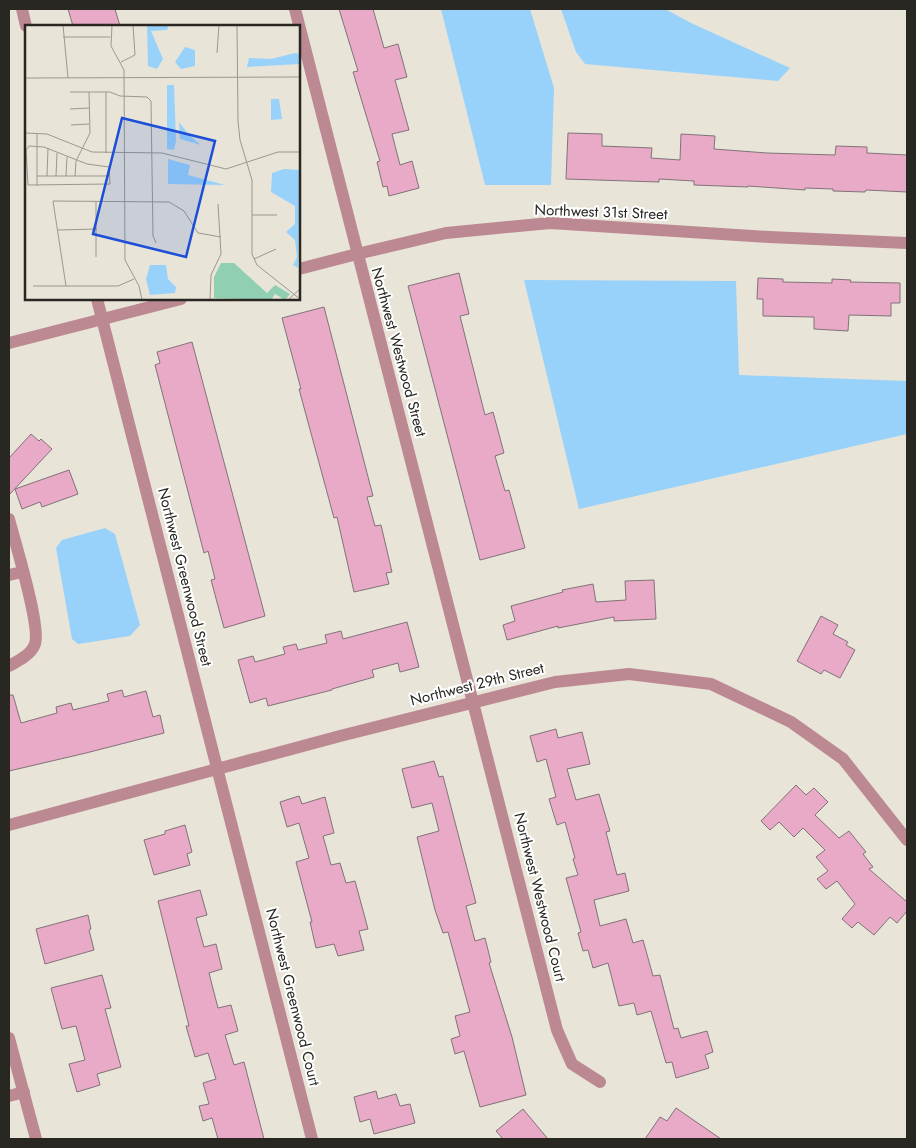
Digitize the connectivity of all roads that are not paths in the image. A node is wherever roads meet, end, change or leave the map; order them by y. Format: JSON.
{"nodes":[{"id":1,"x":22,"y":9,"type":"edge"},
{"id":2,"x":295,"y":9,"type":"edge"},
{"id":3,"x":26,"y":25,"type":"edge"},
{"id":4,"x":299,"y":25,"type":"edge"},
{"id":5,"x":300,"y":29,"type":"edge"},
{"id":6,"x":907,"y":243,"type":"edge"},
{"id":7,"x":357,"y":254,"type":"junction"},
{"id":8,"x":300,"y":269,"type":"edge"},
{"id":9,"x":97,"y":300,"type":"edge"},
{"id":10,"x":177,"y":300,"type":"edge"},
{"id":11,"x":102,"y":319,"type":"junction"},
{"id":12,"x":9,"y":343,"type":"edge"},
{"id":13,"x":9,"y":519,"type":"edge"},
{"id":14,"x":22,"y":572,"type":"junction"},
{"id":15,"x":9,"y":575,"type":"edge"},
{"id":16,"x":9,"y":666,"type":"edge"},
{"id":17,"x":473,"y":702,"type":"junction"},
{"id":18,"x":218,"y":770,"type":"junction"},
{"id":19,"x":9,"y":825,"type":"edge"},
{"id":20,"x":907,"y":840,"type":"edge"},
{"id":21,"x":242,"y":863,"type":"joint"},
{"id":22,"x":9,"y":1038,"type":"edge"},
{"id":23,"x":600,"y":1082,"type":"dead end"},
{"id":24,"x":24,"y":1092,"type":"junction"},
{"id":25,"x":9,"y":1096,"type":"edge"},
{"id":26,"x":36,"y":1139,"type":"edge"},
{"id":27,"x":312,"y":1139,"type":"edge"}],
"edges":[{"from":1,"to":3,"type":"street"},
{"from":2,"to":4,"type":"street","name":"Northwest Westwood Street"},
{"from":5,"to":7,"type":"street","name":"Northwest Westwood Street"},
{"from":6,"to":7,"type":"street","name":"Northwest 31st Street"},
{"from":7,"to":8,"type":"street","name":"Northwest 31st Street"},
{"from":7,"to":17,"type":"street","name":"Northwest Westwood Street"},
{"from":9,"to":11,"type":"street","name":"Northwest Greenwood Street"},
{"from":10,"to":11,"type":"street"},
{"from":11,"to":12,"type":"street"},
{"from":11,"to":18,"type":"street","name":"Northwest Greenwood Street"},
{"from":13,"to":14,"type":"street"},
{"from":14,"to":15,"type":"street"},
{"from":14,"to":16,"type":"street"},
{"from":17,"to":18,"type":"street","name":"Northwest 29th Street"},
{"from":17,"to":20,"type":"street","name":"Northwest 29th Street"},
{"from":17,"to":23,"type":"street","name":"Northwest Westwood Court"},
{"from":18,"to":19,"type":"street","name":"Northwest 29th Street"},
{"from":18,"to":21,"type":"street","name":"Northwest Greenwood Street"},
{"from":21,"to":27,"type":"street","name":"Northwest Greenwood Court"},
{"from":22,"to":24,"type":"street"},
{"from":24,"to":25,"type":"street"},
{"from":24,"to":26,"type":"street"}]}
